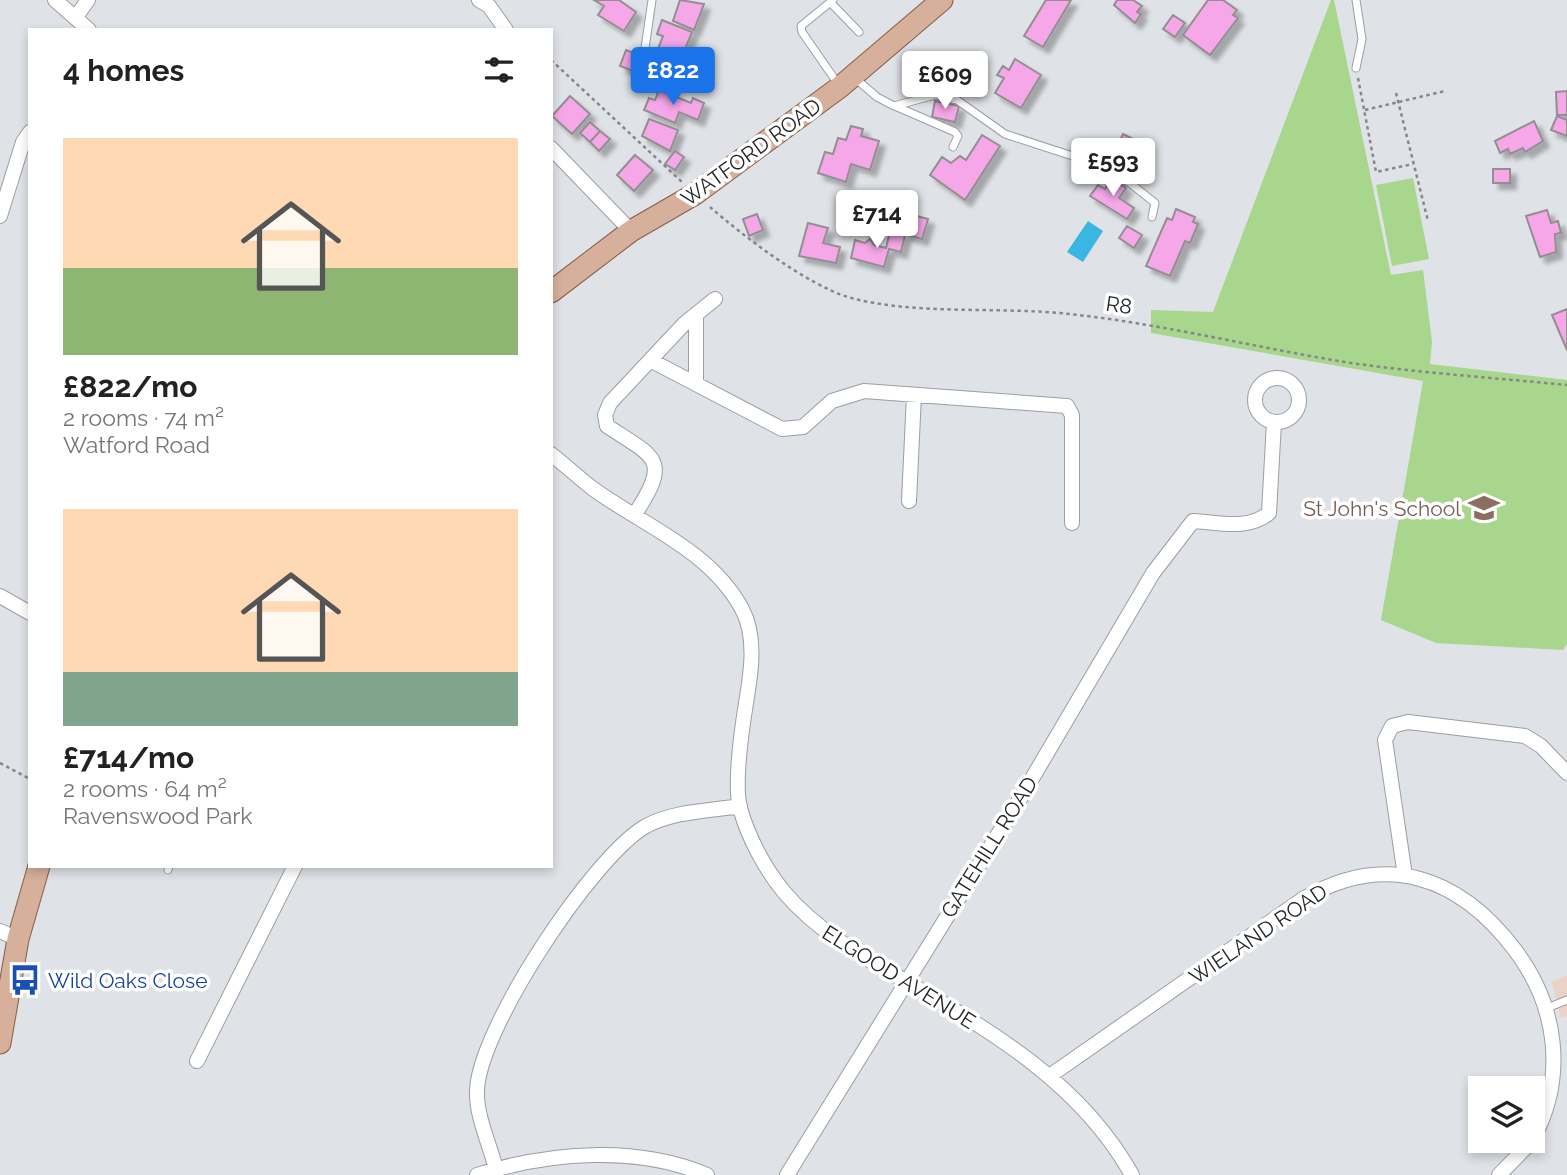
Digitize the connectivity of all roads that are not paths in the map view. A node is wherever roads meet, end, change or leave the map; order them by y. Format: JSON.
{"nodes":[{"id":1,"x":55,"y":0,"type":"edge"},
{"id":2,"x":88,"y":0,"type":"edge"},
{"id":3,"x":652,"y":0,"type":"edge"},
{"id":4,"x":942,"y":0,"type":"edge"},
{"id":5,"x":1356,"y":0,"type":"edge"},
{"id":6,"x":832,"y":1,"type":"edge"},
{"id":7,"x":487,"y":2,"type":"edge"},
{"id":8,"x":76,"y":18,"type":"junction"},
{"id":9,"x":87,"y":28,"type":"edge"},
{"id":10,"x":505,"y":28,"type":"edge"},
{"id":11,"x":859,"y":32,"type":"dead end"},
{"id":12,"x":644,"y":55,"type":"dead end"},
{"id":13,"x":1356,"y":68,"type":"road end"},
{"id":14,"x":847,"y":81,"type":"junction"},
{"id":15,"x":894,"y":106,"type":"junction"},
{"id":16,"x":28,"y":135,"type":"edge"},
{"id":17,"x":953,"y":147,"type":"dead end"},
{"id":18,"x":553,"y":150,"type":"edge"},
{"id":19,"x":0,"y":216,"type":"edge"},
{"id":20,"x":1153,"y":217,"type":"dead end"},
{"id":21,"x":631,"y":231,"type":"junction"},
{"id":22,"x":553,"y":290,"type":"edge"},
{"id":23,"x":715,"y":299,"type":"dead end"},
{"id":24,"x":696,"y":314,"type":"junction"},
{"id":25,"x":652,"y":361,"type":"junction"},
{"id":26,"x":696,"y":384,"type":"junction"},
{"id":27,"x":914,"y":395,"type":"junction"},
{"id":28,"x":1275,"y":422,"type":"dead end"},
{"id":29,"x":553,"y":456,"type":"edge"},
{"id":30,"x":909,"y":501,"type":"dead end"},
{"id":31,"x":635,"y":514,"type":"junction"},
{"id":32,"x":1072,"y":523,"type":"dead end"},
{"id":33,"x":0,"y":597,"type":"edge"},
{"id":34,"x":28,"y":612,"type":"edge"},
{"id":35,"x":1567,"y":773,"type":"edge"},
{"id":36,"x":740,"y":806,"type":"junction"},
{"id":37,"x":38,"y":868,"type":"edge"},
{"id":38,"x":294,"y":868,"type":"edge"},
{"id":39,"x":1405,"y":876,"type":"junction"},
{"id":40,"x":9,"y":935,"type":"edge"},
{"id":41,"x":905,"y":981,"type":"junction"},
{"id":42,"x":1567,"y":1000,"type":"edge"},
{"id":43,"x":1547,"y":1008,"type":"junction"},
{"id":44,"x":0,"y":1043,"type":"edge"},
{"id":45,"x":197,"y":1060,"type":"dead end"},
{"id":46,"x":1051,"y":1075,"type":"junction"},
{"id":47,"x":1560,"y":1075,"type":"edge"},
{"id":48,"x":1545,"y":1114,"type":"edge"},
{"id":49,"x":1520,"y":1153,"type":"edge"},
{"id":50,"x":496,"y":1169,"type":"junction"},
{"id":51,"x":477,"y":1175,"type":"edge"},
{"id":52,"x":707,"y":1175,"type":"edge"},
{"id":53,"x":787,"y":1175,"type":"edge"},
{"id":54,"x":1132,"y":1175,"type":"edge"},
{"id":55,"x":1499,"y":1175,"type":"edge"}],
"edges":[{"from":1,"to":8,"type":"street"},
{"from":2,"to":8,"type":"street"},
{"from":3,"to":12,"type":"lane"},
{"from":4,"to":14,"type":"main road","name":"WATFORD ROAD"},
{"from":5,"to":13,"type":"lane"},
{"from":6,"to":11,"type":"lane"},
{"from":6,"to":14,"type":"lane"},
{"from":7,"to":10,"type":"street"},
{"from":8,"to":9,"type":"street"},
{"from":14,"to":15,"type":"lane"},
{"from":14,"to":21,"type":"main road","name":"WATFORD ROAD"},
{"from":15,"to":17,"type":"lane"},
{"from":15,"to":20,"type":"lane"},
{"from":16,"to":19,"type":"street"},
{"from":18,"to":21,"type":"street"},
{"from":21,"to":22,"type":"main road","name":"WATFORD ROAD"},
{"from":23,"to":24,"type":"street"},
{"from":24,"to":25,"type":"street"},
{"from":24,"to":26,"type":"street"},
{"from":25,"to":26,"type":"street"},
{"from":25,"to":31,"type":"street"},
{"from":26,"to":27,"type":"street"},
{"from":27,"to":30,"type":"street"},
{"from":27,"to":32,"type":"street"},
{"from":28,"to":41,"type":"street","name":"GATEHILL ROAD"},
{"from":29,"to":31,"type":"street","name":"ELGOOD AVENUE"},
{"from":31,"to":36,"type":"street","name":"ELGOOD AVENUE"},
{"from":33,"to":34,"type":"street"},
{"from":35,"to":39,"type":"street"},
{"from":36,"to":41,"type":"street","name":"ELGOOD AVENUE"},
{"from":36,"to":50,"type":"street"},
{"from":37,"to":40,"type":"main road"},
{"from":38,"to":45,"type":"street"},
{"from":39,"to":43,"type":"street","name":"WIELAND ROAD"},
{"from":39,"to":46,"type":"street","name":"WIELAND ROAD"},
{"from":40,"to":44,"type":"main road"},
{"from":41,"to":46,"type":"street","name":"ELGOOD AVENUE"},
{"from":41,"to":53,"type":"street","name":"GATEHILL ROAD"},
{"from":42,"to":43,"type":"lane"},
{"from":43,"to":47,"type":"street","name":"WIELAND ROAD"},
{"from":46,"to":54,"type":"street","name":"ELGOOD AVENUE"},
{"from":47,"to":48,"type":"street","name":"WIELAND ROAD"},
{"from":49,"to":55,"type":"street","name":"WIELAND ROAD"},
{"from":50,"to":51,"type":"street"},
{"from":50,"to":52,"type":"street"}]}
